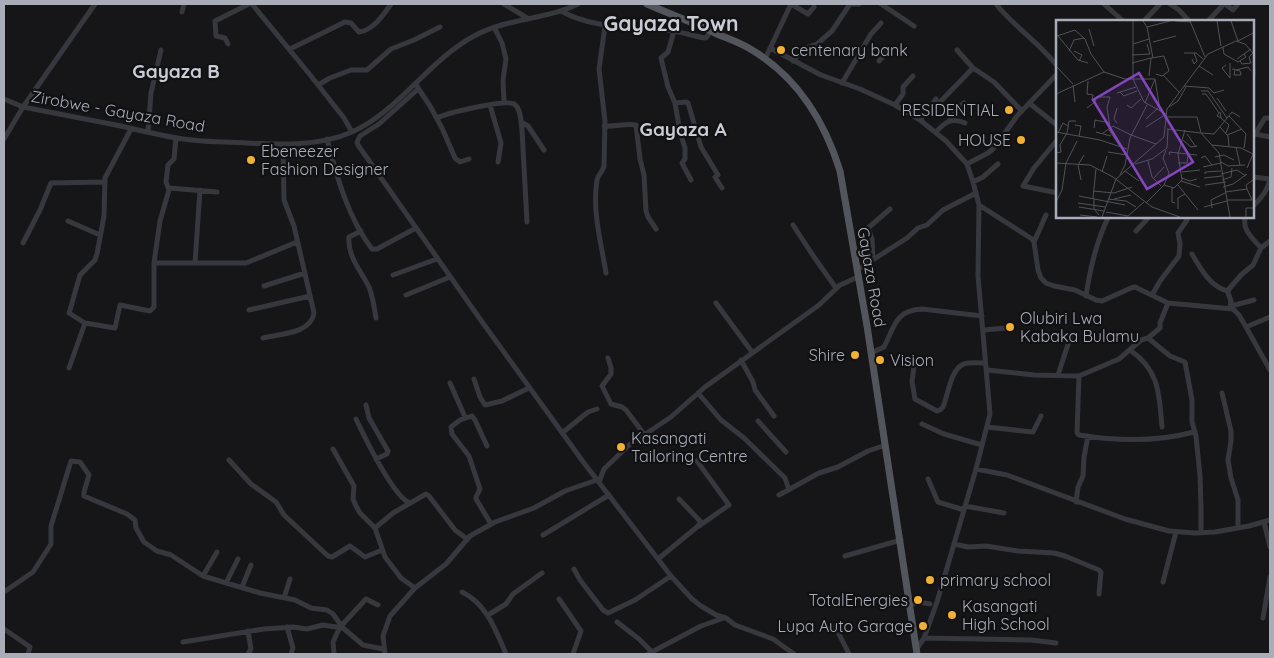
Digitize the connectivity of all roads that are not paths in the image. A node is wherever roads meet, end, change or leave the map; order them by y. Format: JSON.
{"nodes":[{"id":1,"x":95,"y":4,"type":"edge"},
{"id":2,"x":184,"y":4,"type":"edge"},
{"id":3,"x":250,"y":4,"type":"edge"},
{"id":4,"x":391,"y":4,"type":"edge"},
{"id":5,"x":504,"y":4,"type":"edge"},
{"id":6,"x":578,"y":4,"type":"edge"},
{"id":7,"x":646,"y":4,"type":"edge"},
{"id":8,"x":791,"y":4,"type":"edge"},
{"id":9,"x":850,"y":4,"type":"edge"},
{"id":10,"x":859,"y":4,"type":"edge"},
{"id":11,"x":881,"y":4,"type":"edge"},
{"id":12,"x":996,"y":4,"type":"edge"},
{"id":13,"x":1104,"y":4,"type":"edge"},
{"id":14,"x":1160,"y":4,"type":"edge"},
{"id":15,"x":1170,"y":4,"type":"edge"},
{"id":16,"x":1238,"y":4,"type":"edge"},
{"id":17,"x":569,"y":6,"type":"edge"},
{"id":18,"x":814,"y":7,"type":"dead end"},
{"id":19,"x":561,"y":11,"type":"junction"},
{"id":20,"x":182,"y":12,"type":"dead end"},
{"id":21,"x":528,"y":18,"type":"junction"},
{"id":22,"x":1121,"y":20,"type":"edge"},
{"id":23,"x":1145,"y":20,"type":"edge"},
{"id":24,"x":1188,"y":20,"type":"edge"},
{"id":25,"x":1209,"y":20,"type":"edge"},
{"id":26,"x":881,"y":24,"type":"dead end"},
{"id":27,"x":605,"y":26,"type":"junction"},
{"id":28,"x":914,"y":26,"type":"dead end"},
{"id":29,"x":440,"y":27,"type":"dead end"},
{"id":30,"x":494,"y":27,"type":"junction"},
{"id":31,"x":674,"y":31,"type":"junction"},
{"id":32,"x":711,"y":31,"type":"junction"},
{"id":33,"x":228,"y":44,"type":"dead end"},
{"id":34,"x":770,"y":48,"type":"junction"},
{"id":35,"x":891,"y":48,"type":"dead end"},
{"id":36,"x":161,"y":50,"type":"dead end"},
{"id":37,"x":290,"y":50,"type":"junction"},
{"id":38,"x":957,"y":50,"type":"dead end"},
{"id":39,"x":764,"y":56,"type":"junction"},
{"id":40,"x":793,"y":61,"type":"junction"},
{"id":41,"x":879,"y":61,"type":"dead end"},
{"id":42,"x":1056,"y":64,"type":"edge"},
{"id":43,"x":973,"y":68,"type":"junction"},
{"id":44,"x":1056,"y":75,"type":"edge"},
{"id":45,"x":913,"y":76,"type":"dead end"},
{"id":46,"x":842,"y":83,"type":"junction"},
{"id":47,"x":318,"y":85,"type":"junction"},
{"id":48,"x":417,"y":86,"type":"junction"},
{"id":49,"x":4,"y":99,"type":"edge"},
{"id":50,"x":504,"y":102,"type":"junction"},
{"id":51,"x":675,"y":103,"type":"junction"},
{"id":52,"x":964,"y":103,"type":"dead end"},
{"id":53,"x":1029,"y":104,"type":"junction"},
{"id":54,"x":490,"y":106,"type":"junction"},
{"id":55,"x":895,"y":106,"type":"junction"},
{"id":56,"x":23,"y":107,"type":"junction"},
{"id":57,"x":1022,"y":111,"type":"junction"},
{"id":58,"x":437,"y":118,"type":"junction"},
{"id":59,"x":1270,"y":118,"type":"edge"},
{"id":60,"x":920,"y":120,"type":"junction"},
{"id":61,"x":949,"y":121,"type":"junction"},
{"id":62,"x":521,"y":122,"type":"junction"},
{"id":63,"x":965,"y":123,"type":"dead end"},
{"id":64,"x":1056,"y":124,"type":"edge"},
{"id":65,"x":604,"y":126,"type":"junction"},
{"id":66,"x":131,"y":128,"type":"junction"},
{"id":67,"x":148,"y":132,"type":"junction"},
{"id":68,"x":352,"y":132,"type":"junction"},
{"id":69,"x":936,"y":132,"type":"junction"},
{"id":70,"x":1254,"y":133,"type":"edge"},
{"id":71,"x":1270,"y":137,"type":"edge"},
{"id":72,"x":4,"y":138,"type":"edge"},
{"id":73,"x":176,"y":138,"type":"junction"},
{"id":74,"x":327,"y":140,"type":"junction"},
{"id":75,"x":1056,"y":141,"type":"edge"},
{"id":76,"x":283,"y":144,"type":"junction"},
{"id":77,"x":544,"y":150,"type":"dead end"},
{"id":78,"x":469,"y":159,"type":"dead end"},
{"id":79,"x":498,"y":162,"type":"dead end"},
{"id":80,"x":967,"y":164,"type":"junction"},
{"id":81,"x":998,"y":164,"type":"dead end"},
{"id":82,"x":1254,"y":177,"type":"edge"},
{"id":83,"x":1270,"y":179,"type":"edge"},
{"id":84,"x":691,"y":180,"type":"dead end"},
{"id":85,"x":104,"y":182,"type":"junction"},
{"id":86,"x":973,"y":182,"type":"junction"},
{"id":87,"x":169,"y":188,"type":"junction"},
{"id":88,"x":722,"y":188,"type":"dead end"},
{"id":89,"x":200,"y":190,"type":"junction"},
{"id":90,"x":217,"y":192,"type":"dead end"},
{"id":91,"x":976,"y":193,"type":"junction"},
{"id":92,"x":1056,"y":193,"type":"edge"},
{"id":93,"x":979,"y":205,"type":"junction"},
{"id":94,"x":1254,"y":205,"type":"edge"},
{"id":95,"x":890,"y":208,"type":"dead end"},
{"id":96,"x":1046,"y":215,"type":"dead end"},
{"id":97,"x":1108,"y":218,"type":"edge"},
{"id":98,"x":1148,"y":218,"type":"edge"},
{"id":99,"x":1188,"y":218,"type":"edge"},
{"id":100,"x":1245,"y":218,"type":"edge"},
{"id":101,"x":68,"y":221,"type":"dead end"},
{"id":102,"x":527,"y":222,"type":"dead end"},
{"id":103,"x":793,"y":225,"type":"dead end"},
{"id":104,"x":416,"y":228,"type":"junction"},
{"id":105,"x":656,"y":229,"type":"dead end"},
{"id":106,"x":361,"y":231,"type":"junction"},
{"id":107,"x":1136,"y":231,"type":"dead end"},
{"id":108,"x":100,"y":235,"type":"junction"},
{"id":109,"x":1270,"y":241,"type":"edge"},
{"id":110,"x":297,"y":242,"type":"junction"},
{"id":111,"x":1034,"y":242,"type":"junction"},
{"id":112,"x":23,"y":243,"type":"dead end"},
{"id":113,"x":1261,"y":248,"type":"junction"},
{"id":114,"x":1192,"y":254,"type":"dead end"},
{"id":115,"x":437,"y":259,"type":"junction"},
{"id":116,"x":873,"y":260,"type":"junction"},
{"id":117,"x":195,"y":263,"type":"junction"},
{"id":118,"x":154,"y":264,"type":"junction"},
{"id":119,"x":606,"y":273,"type":"dead end"},
{"id":120,"x":305,"y":274,"type":"junction"},
{"id":121,"x":858,"y":274,"type":"junction"},
{"id":122,"x":393,"y":275,"type":"dead end"},
{"id":123,"x":450,"y":277,"type":"junction"},
{"id":124,"x":264,"y":286,"type":"dead end"},
{"id":125,"x":836,"y":288,"type":"junction"},
{"id":126,"x":1228,"y":291,"type":"junction"},
{"id":127,"x":406,"y":295,"type":"dead end"},
{"id":128,"x":1152,"y":295,"type":"junction"},
{"id":129,"x":310,"y":296,"type":"junction"},
{"id":130,"x":1086,"y":296,"type":"junction"},
{"id":131,"x":1254,"y":300,"type":"dead end"},
{"id":132,"x":716,"y":303,"type":"dead end"},
{"id":133,"x":1168,"y":303,"type":"junction"},
{"id":134,"x":1230,"y":307,"type":"junction"},
{"id":135,"x":249,"y":310,"type":"dead end"},
{"id":136,"x":982,"y":316,"type":"junction"},
{"id":137,"x":1270,"y":317,"type":"edge"},
{"id":138,"x":376,"y":318,"type":"dead end"},
{"id":139,"x":85,"y":323,"type":"junction"},
{"id":140,"x":1246,"y":327,"type":"junction"},
{"id":141,"x":1006,"y":328,"type":"dead end"},
{"id":142,"x":984,"y":330,"type":"junction"},
{"id":143,"x":1071,"y":335,"type":"dead end"},
{"id":144,"x":263,"y":338,"type":"dead end"},
{"id":145,"x":1148,"y":338,"type":"junction"},
{"id":146,"x":1130,"y":350,"type":"junction"},
{"id":147,"x":752,"y":352,"type":"junction"},
{"id":148,"x":871,"y":354,"type":"junction"},
{"id":149,"x":608,"y":358,"type":"dead end"},
{"id":150,"x":741,"y":360,"type":"junction"},
{"id":151,"x":985,"y":362,"type":"junction"},
{"id":152,"x":914,"y":367,"type":"dead end"},
{"id":153,"x":69,"y":368,"type":"dead end"},
{"id":154,"x":987,"y":370,"type":"junction"},
{"id":155,"x":1270,"y":370,"type":"edge"},
{"id":156,"x":1058,"y":375,"type":"junction"},
{"id":157,"x":1079,"y":376,"type":"junction"},
{"id":158,"x":474,"y":379,"type":"dead end"},
{"id":159,"x":450,"y":383,"type":"dead end"},
{"id":160,"x":530,"y":388,"type":"junction"},
{"id":161,"x":698,"y":393,"type":"junction"},
{"id":162,"x":1222,"y":393,"type":"dead end"},
{"id":163,"x":366,"y":405,"type":"dead end"},
{"id":164,"x":597,"y":409,"type":"dead end"},
{"id":165,"x":774,"y":416,"type":"dead end"},
{"id":166,"x":1041,"y":416,"type":"dead end"},
{"id":167,"x":465,"y":417,"type":"junction"},
{"id":168,"x":356,"y":419,"type":"dead end"},
{"id":169,"x":758,"y":421,"type":"dead end"},
{"id":170,"x":922,"y":424,"type":"dead end"},
{"id":171,"x":988,"y":427,"type":"junction"},
{"id":172,"x":1162,"y":428,"type":"dead end"},
{"id":173,"x":1194,"y":432,"type":"junction"},
{"id":174,"x":562,"y":433,"type":"junction"},
{"id":175,"x":644,"y":434,"type":"junction"},
{"id":176,"x":1088,"y":436,"type":"junction"},
{"id":177,"x":886,"y":445,"type":"junction"},
{"id":178,"x":982,"y":445,"type":"junction"},
{"id":179,"x":487,"y":446,"type":"dead end"},
{"id":180,"x":333,"y":450,"type":"dead end"},
{"id":181,"x":786,"y":452,"type":"dead end"},
{"id":182,"x":376,"y":459,"type":"junction"},
{"id":183,"x":230,"y":460,"type":"dead end"},
{"id":184,"x":697,"y":461,"type":"dead end"},
{"id":185,"x":976,"y":469,"type":"junction"},
{"id":186,"x":928,"y":479,"type":"dead end"},
{"id":187,"x":598,"y":481,"type":"junction"},
{"id":188,"x":789,"y":490,"type":"junction"},
{"id":189,"x":779,"y":494,"type":"dead end"},
{"id":190,"x":609,"y":495,"type":"junction"},
{"id":191,"x":679,"y":499,"type":"dead end"},
{"id":192,"x":1076,"y":502,"type":"junction"},
{"id":193,"x":410,"y":503,"type":"junction"},
{"id":194,"x":964,"y":508,"type":"junction"},
{"id":195,"x":1004,"y":513,"type":"dead end"},
{"id":196,"x":1267,"y":521,"type":"edge"},
{"id":197,"x":491,"y":524,"type":"junction"},
{"id":198,"x":699,"y":526,"type":"junction"},
{"id":199,"x":374,"y":528,"type":"junction"},
{"id":200,"x":1238,"y":528,"type":"junction"},
{"id":201,"x":1176,"y":532,"type":"junction"},
{"id":202,"x":1200,"y":532,"type":"junction"},
{"id":203,"x":543,"y":535,"type":"dead end"},
{"id":204,"x":467,"y":539,"type":"junction"},
{"id":205,"x":900,"y":540,"type":"junction"},
{"id":206,"x":954,"y":544,"type":"junction"},
{"id":207,"x":1270,"y":547,"type":"edge"},
{"id":208,"x":382,"y":550,"type":"junction"},
{"id":209,"x":217,"y":552,"type":"dead end"},
{"id":210,"x":845,"y":556,"type":"dead end"},
{"id":211,"x":238,"y":559,"type":"dead end"},
{"id":212,"x":658,"y":559,"type":"junction"},
{"id":213,"x":251,"y":566,"type":"dead end"},
{"id":214,"x":574,"y":569,"type":"dead end"},
{"id":215,"x":542,"y":573,"type":"dead end"},
{"id":216,"x":203,"y":576,"type":"junction"},
{"id":217,"x":671,"y":576,"type":"junction"},
{"id":218,"x":1270,"y":577,"type":"edge"},
{"id":219,"x":290,"y":579,"type":"dead end"},
{"id":220,"x":1163,"y":582,"type":"dead end"},
{"id":221,"x":226,"y":583,"type":"junction"},
{"id":222,"x":242,"y":587,"type":"junction"},
{"id":223,"x":415,"y":588,"type":"junction"},
{"id":224,"x":4,"y":592,"type":"edge"},
{"id":225,"x":462,"y":592,"type":"dead end"},
{"id":226,"x":1099,"y":594,"type":"dead end"},
{"id":227,"x":284,"y":598,"type":"junction"},
{"id":228,"x":559,"y":599,"type":"dead end"},
{"id":229,"x":930,"y":604,"type":"dead end"},
{"id":230,"x":378,"y":605,"type":"dead end"},
{"id":231,"x":910,"y":605,"type":"junction"},
{"id":232,"x":488,"y":615,"type":"junction"},
{"id":233,"x":726,"y":618,"type":"junction"},
{"id":234,"x":1263,"y":618,"type":"dead end"},
{"id":235,"x":616,"y":622,"type":"dead end"},
{"id":236,"x":835,"y":626,"type":"dead end"},
{"id":237,"x":287,"y":627,"type":"junction"},
{"id":238,"x":342,"y":627,"type":"junction"},
{"id":239,"x":4,"y":629,"type":"edge"},
{"id":240,"x":248,"y":631,"type":"junction"},
{"id":241,"x":924,"y":638,"type":"junction"},
{"id":242,"x":183,"y":642,"type":"dead end"},
{"id":243,"x":1056,"y":643,"type":"dead end"},
{"id":244,"x":787,"y":649,"type":"junction"},
{"id":245,"x":384,"y":652,"type":"edge"},
{"id":246,"x":916,"y":652,"type":"edge"},
{"id":247,"x":650,"y":653,"type":"edge"},
{"id":248,"x":28,"y":654,"type":"edge"},
{"id":249,"x":248,"y":654,"type":"edge"},
{"id":250,"x":291,"y":654,"type":"edge"},
{"id":251,"x":334,"y":654,"type":"edge"},
{"id":252,"x":506,"y":654,"type":"edge"},
{"id":253,"x":574,"y":654,"type":"edge"},
{"id":254,"x":782,"y":654,"type":"edge"},
{"id":255,"x":794,"y":654,"type":"edge"},
{"id":256,"x":849,"y":654,"type":"edge"}],
"edges":[{"from":1,"to":56,"type":"street"},
{"from":2,"to":20,"type":"street"},
{"from":3,"to":33,"type":"street"},
{"from":3,"to":37,"type":"street"},
{"from":4,"to":37,"type":"street"},
{"from":5,"to":21,"type":"street"},
{"from":6,"to":17,"type":"street","name":"Zirobwe - Gayaza Road"},
{"from":7,"to":32,"type":"main road","name":"Gayaza Road"},
{"from":8,"to":18,"type":"street"},
{"from":8,"to":34,"type":"street"},
{"from":9,"to":10,"type":"street"},
{"from":9,"to":40,"type":"street"},
{"from":11,"to":28,"type":"street"},
{"from":12,"to":42,"type":"street"},
{"from":13,"to":22,"type":"street"},
{"from":14,"to":23,"type":"street"},
{"from":15,"to":24,"type":"street"},
{"from":16,"to":25,"type":"street"},
{"from":17,"to":19,"type":"street","name":"Zirobwe - Gayaza Road"},
{"from":19,"to":21,"type":"street","name":"Zirobwe - Gayaza Road"},
{"from":19,"to":27,"type":"street"},
{"from":21,"to":30,"type":"street","name":"Zirobwe - Gayaza Road"},
{"from":26,"to":46,"type":"street"},
{"from":27,"to":31,"type":"street"},
{"from":27,"to":65,"type":"street"},
{"from":29,"to":47,"type":"street"},
{"from":30,"to":48,"type":"street","name":"Zirobwe - Gayaza Road"},
{"from":30,"to":50,"type":"street"},
{"from":31,"to":32,"type":"street"},
{"from":31,"to":51,"type":"street"},
{"from":32,"to":39,"type":"main road","name":"Gayaza Road"},
{"from":34,"to":39,"type":"street"},
{"from":34,"to":40,"type":"street"},
{"from":35,"to":41,"type":"street"},
{"from":36,"to":67,"type":"street"},
{"from":37,"to":47,"type":"street"},
{"from":38,"to":43,"type":"street"},
{"from":39,"to":121,"type":"main road","name":"Gayaza Road"},
{"from":40,"to":46,"type":"street"},
{"from":43,"to":57,"type":"street"},
{"from":43,"to":60,"type":"street"},
{"from":44,"to":53,"type":"street"},
{"from":45,"to":55,"type":"street"},
{"from":46,"to":55,"type":"street"},
{"from":47,"to":68,"type":"street"},
{"from":48,"to":58,"type":"street"},
{"from":48,"to":68,"type":"street","name":"Zirobwe - Gayaza Road"},
{"from":48,"to":104,"type":"street"},
{"from":49,"to":56,"type":"street","name":"Zirobwe - Gayaza Road"},
{"from":50,"to":54,"type":"street"},
{"from":50,"to":62,"type":"street"},
{"from":51,"to":84,"type":"street"},
{"from":51,"to":88,"type":"street"},
{"from":52,"to":61,"type":"street"},
{"from":53,"to":57,"type":"street"},
{"from":53,"to":64,"type":"street"},
{"from":54,"to":58,"type":"street"},
{"from":54,"to":79,"type":"street"},
{"from":55,"to":60,"type":"street"},
{"from":56,"to":66,"type":"street","name":"Zirobwe - Gayaza Road"},
{"from":56,"to":72,"type":"street"},
{"from":57,"to":80,"type":"street"},
{"from":58,"to":78,"type":"street"},
{"from":59,"to":70,"type":"street"},
{"from":60,"to":69,"type":"street"},
{"from":61,"to":63,"type":"street"},
{"from":61,"to":69,"type":"street"},
{"from":62,"to":77,"type":"street"},
{"from":62,"to":102,"type":"street"},
{"from":65,"to":105,"type":"street"},
{"from":65,"to":119,"type":"street"},
{"from":66,"to":67,"type":"street","name":"Zirobwe - Gayaza Road"},
{"from":66,"to":85,"type":"street"},
{"from":67,"to":73,"type":"street","name":"Zirobwe - Gayaza Road"},
{"from":68,"to":74,"type":"street","name":"Zirobwe - Gayaza Road"},
{"from":69,"to":80,"type":"street"},
{"from":70,"to":71,"type":"street"},
{"from":73,"to":76,"type":"street","name":"Zirobwe - Gayaza Road"},
{"from":73,"to":87,"type":"street"},
{"from":74,"to":76,"type":"street","name":"Zirobwe - Gayaza Road"},
{"from":74,"to":106,"type":"street"},
{"from":75,"to":92,"type":"street"},
{"from":76,"to":110,"type":"street"},
{"from":80,"to":86,"type":"street"},
{"from":81,"to":86,"type":"street"},
{"from":82,"to":83,"type":"street"},
{"from":83,"to":94,"type":"street"},
{"from":85,"to":108,"type":"street"},
{"from":85,"to":112,"type":"street"},
{"from":86,"to":91,"type":"street"},
{"from":87,"to":89,"type":"street"},
{"from":87,"to":118,"type":"street"},
{"from":89,"to":90,"type":"street"},
{"from":89,"to":117,"type":"street"},
{"from":91,"to":93,"type":"street"},
{"from":91,"to":116,"type":"street"},
{"from":93,"to":111,"type":"street"},
{"from":93,"to":136,"type":"street"},
{"from":95,"to":116,"type":"street"},
{"from":96,"to":111,"type":"street"},
{"from":97,"to":130,"type":"street"},
{"from":98,"to":107,"type":"street"},
{"from":99,"to":128,"type":"street"},
{"from":100,"to":113,"type":"street"},
{"from":101,"to":108,"type":"street"},
{"from":103,"to":125,"type":"street"},
{"from":104,"to":106,"type":"street"},
{"from":104,"to":115,"type":"street"},
{"from":106,"to":138,"type":"street"},
{"from":108,"to":139,"type":"street"},
{"from":109,"to":113,"type":"street"},
{"from":110,"to":117,"type":"street"},
{"from":110,"to":120,"type":"street"},
{"from":111,"to":130,"type":"street"},
{"from":113,"to":126,"type":"street"},
{"from":114,"to":126,"type":"street"},
{"from":115,"to":122,"type":"street"},
{"from":115,"to":123,"type":"street"},
{"from":116,"to":121,"type":"street"},
{"from":117,"to":118,"type":"street"},
{"from":118,"to":139,"type":"street"},
{"from":120,"to":124,"type":"street"},
{"from":120,"to":129,"type":"street"},
{"from":121,"to":125,"type":"street"},
{"from":121,"to":148,"type":"main road","name":"Gayaza Road"},
{"from":123,"to":127,"type":"street"},
{"from":123,"to":160,"type":"street"},
{"from":125,"to":147,"type":"street"},
{"from":126,"to":134,"type":"street"},
{"from":128,"to":130,"type":"street"},
{"from":128,"to":133,"type":"street"},
{"from":129,"to":135,"type":"street"},
{"from":129,"to":144,"type":"street"},
{"from":131,"to":134,"type":"street"},
{"from":132,"to":147,"type":"street"},
{"from":133,"to":134,"type":"street"},
{"from":133,"to":145,"type":"street"},
{"from":134,"to":140,"type":"street"},
{"from":136,"to":142,"type":"street"},
{"from":136,"to":148,"type":"street"},
{"from":137,"to":140,"type":"street"},
{"from":139,"to":153,"type":"street"},
{"from":140,"to":155,"type":"street"},
{"from":141,"to":142,"type":"street"},
{"from":142,"to":151,"type":"street"},
{"from":143,"to":156,"type":"street"},
{"from":145,"to":146,"type":"street"},
{"from":145,"to":173,"type":"street"},
{"from":146,"to":157,"type":"street"},
{"from":146,"to":172,"type":"street"},
{"from":147,"to":150,"type":"street"},
{"from":148,"to":177,"type":"main road","name":"Gayaza Road"},
{"from":149,"to":175,"type":"street"},
{"from":150,"to":161,"type":"street"},
{"from":150,"to":165,"type":"street"},
{"from":151,"to":152,"type":"street"},
{"from":151,"to":154,"type":"street"},
{"from":154,"to":156,"type":"street"},
{"from":154,"to":171,"type":"street"},
{"from":156,"to":157,"type":"street"},
{"from":157,"to":176,"type":"street"},
{"from":158,"to":160,"type":"street"},
{"from":159,"to":167,"type":"street"},
{"from":160,"to":174,"type":"street"},
{"from":161,"to":175,"type":"street"},
{"from":161,"to":188,"type":"street"},
{"from":162,"to":200,"type":"street"},
{"from":163,"to":182,"type":"street"},
{"from":164,"to":174,"type":"street"},
{"from":166,"to":171,"type":"street"},
{"from":167,"to":179,"type":"street"},
{"from":167,"to":197,"type":"street"},
{"from":168,"to":182,"type":"street"},
{"from":169,"to":181,"type":"street"},
{"from":170,"to":178,"type":"street"},
{"from":171,"to":178,"type":"street"},
{"from":173,"to":176,"type":"street"},
{"from":173,"to":202,"type":"street"},
{"from":174,"to":187,"type":"street"},
{"from":175,"to":187,"type":"street"},
{"from":176,"to":192,"type":"street"},
{"from":177,"to":188,"type":"street"},
{"from":177,"to":205,"type":"main road","name":"Gayaza Road"},
{"from":178,"to":185,"type":"street"},
{"from":180,"to":199,"type":"street"},
{"from":182,"to":193,"type":"street"},
{"from":183,"to":208,"type":"street"},
{"from":184,"to":198,"type":"street"},
{"from":185,"to":192,"type":"street"},
{"from":185,"to":194,"type":"street"},
{"from":186,"to":194,"type":"street"},
{"from":187,"to":190,"type":"street"},
{"from":187,"to":197,"type":"street"},
{"from":188,"to":189,"type":"street"},
{"from":190,"to":203,"type":"street"},
{"from":190,"to":212,"type":"street"},
{"from":191,"to":198,"type":"street"},
{"from":192,"to":201,"type":"street"},
{"from":193,"to":199,"type":"street"},
{"from":193,"to":204,"type":"street"},
{"from":194,"to":195,"type":"street"},
{"from":194,"to":206,"type":"street"},
{"from":196,"to":200,"type":"street"},
{"from":196,"to":207,"type":"street"},
{"from":197,"to":204,"type":"street"},
{"from":198,"to":212,"type":"street"},
{"from":199,"to":208,"type":"street"},
{"from":200,"to":202,"type":"street"},
{"from":201,"to":202,"type":"street"},
{"from":201,"to":220,"type":"street"},
{"from":204,"to":223,"type":"street"},
{"from":205,"to":210,"type":"street"},
{"from":205,"to":231,"type":"main road","name":"Gayaza Road"},
{"from":206,"to":226,"type":"street"},
{"from":206,"to":241,"type":"street"},
{"from":208,"to":223,"type":"street"},
{"from":209,"to":216,"type":"street"},
{"from":211,"to":221,"type":"street"},
{"from":212,"to":217,"type":"street"},
{"from":213,"to":222,"type":"street"},
{"from":214,"to":217,"type":"street"},
{"from":215,"to":232,"type":"street"},
{"from":216,"to":221,"type":"street"},
{"from":216,"to":224,"type":"street"},
{"from":217,"to":233,"type":"street"},
{"from":218,"to":234,"type":"street"},
{"from":219,"to":227,"type":"street"},
{"from":221,"to":222,"type":"street"},
{"from":222,"to":227,"type":"street"},
{"from":223,"to":245,"type":"street"},
{"from":225,"to":232,"type":"street"},
{"from":227,"to":238,"type":"street"},
{"from":228,"to":253,"type":"street"},
{"from":229,"to":231,"type":"street"},
{"from":230,"to":238,"type":"street"},
{"from":231,"to":246,"type":"main road","name":"Gayaza Road"},
{"from":232,"to":252,"type":"street"},
{"from":233,"to":244,"type":"street"},
{"from":233,"to":247,"type":"street"},
{"from":235,"to":247,"type":"street"},
{"from":236,"to":256,"type":"street"},
{"from":237,"to":238,"type":"street"},
{"from":237,"to":240,"type":"street"},
{"from":237,"to":250,"type":"street"},
{"from":238,"to":245,"type":"street"},
{"from":238,"to":251,"type":"street"},
{"from":239,"to":248,"type":"street"},
{"from":240,"to":242,"type":"street"},
{"from":240,"to":249,"type":"street"},
{"from":241,"to":243,"type":"street"},
{"from":241,"to":246,"type":"street"},
{"from":244,"to":254,"type":"street"},
{"from":244,"to":255,"type":"street"}]}
